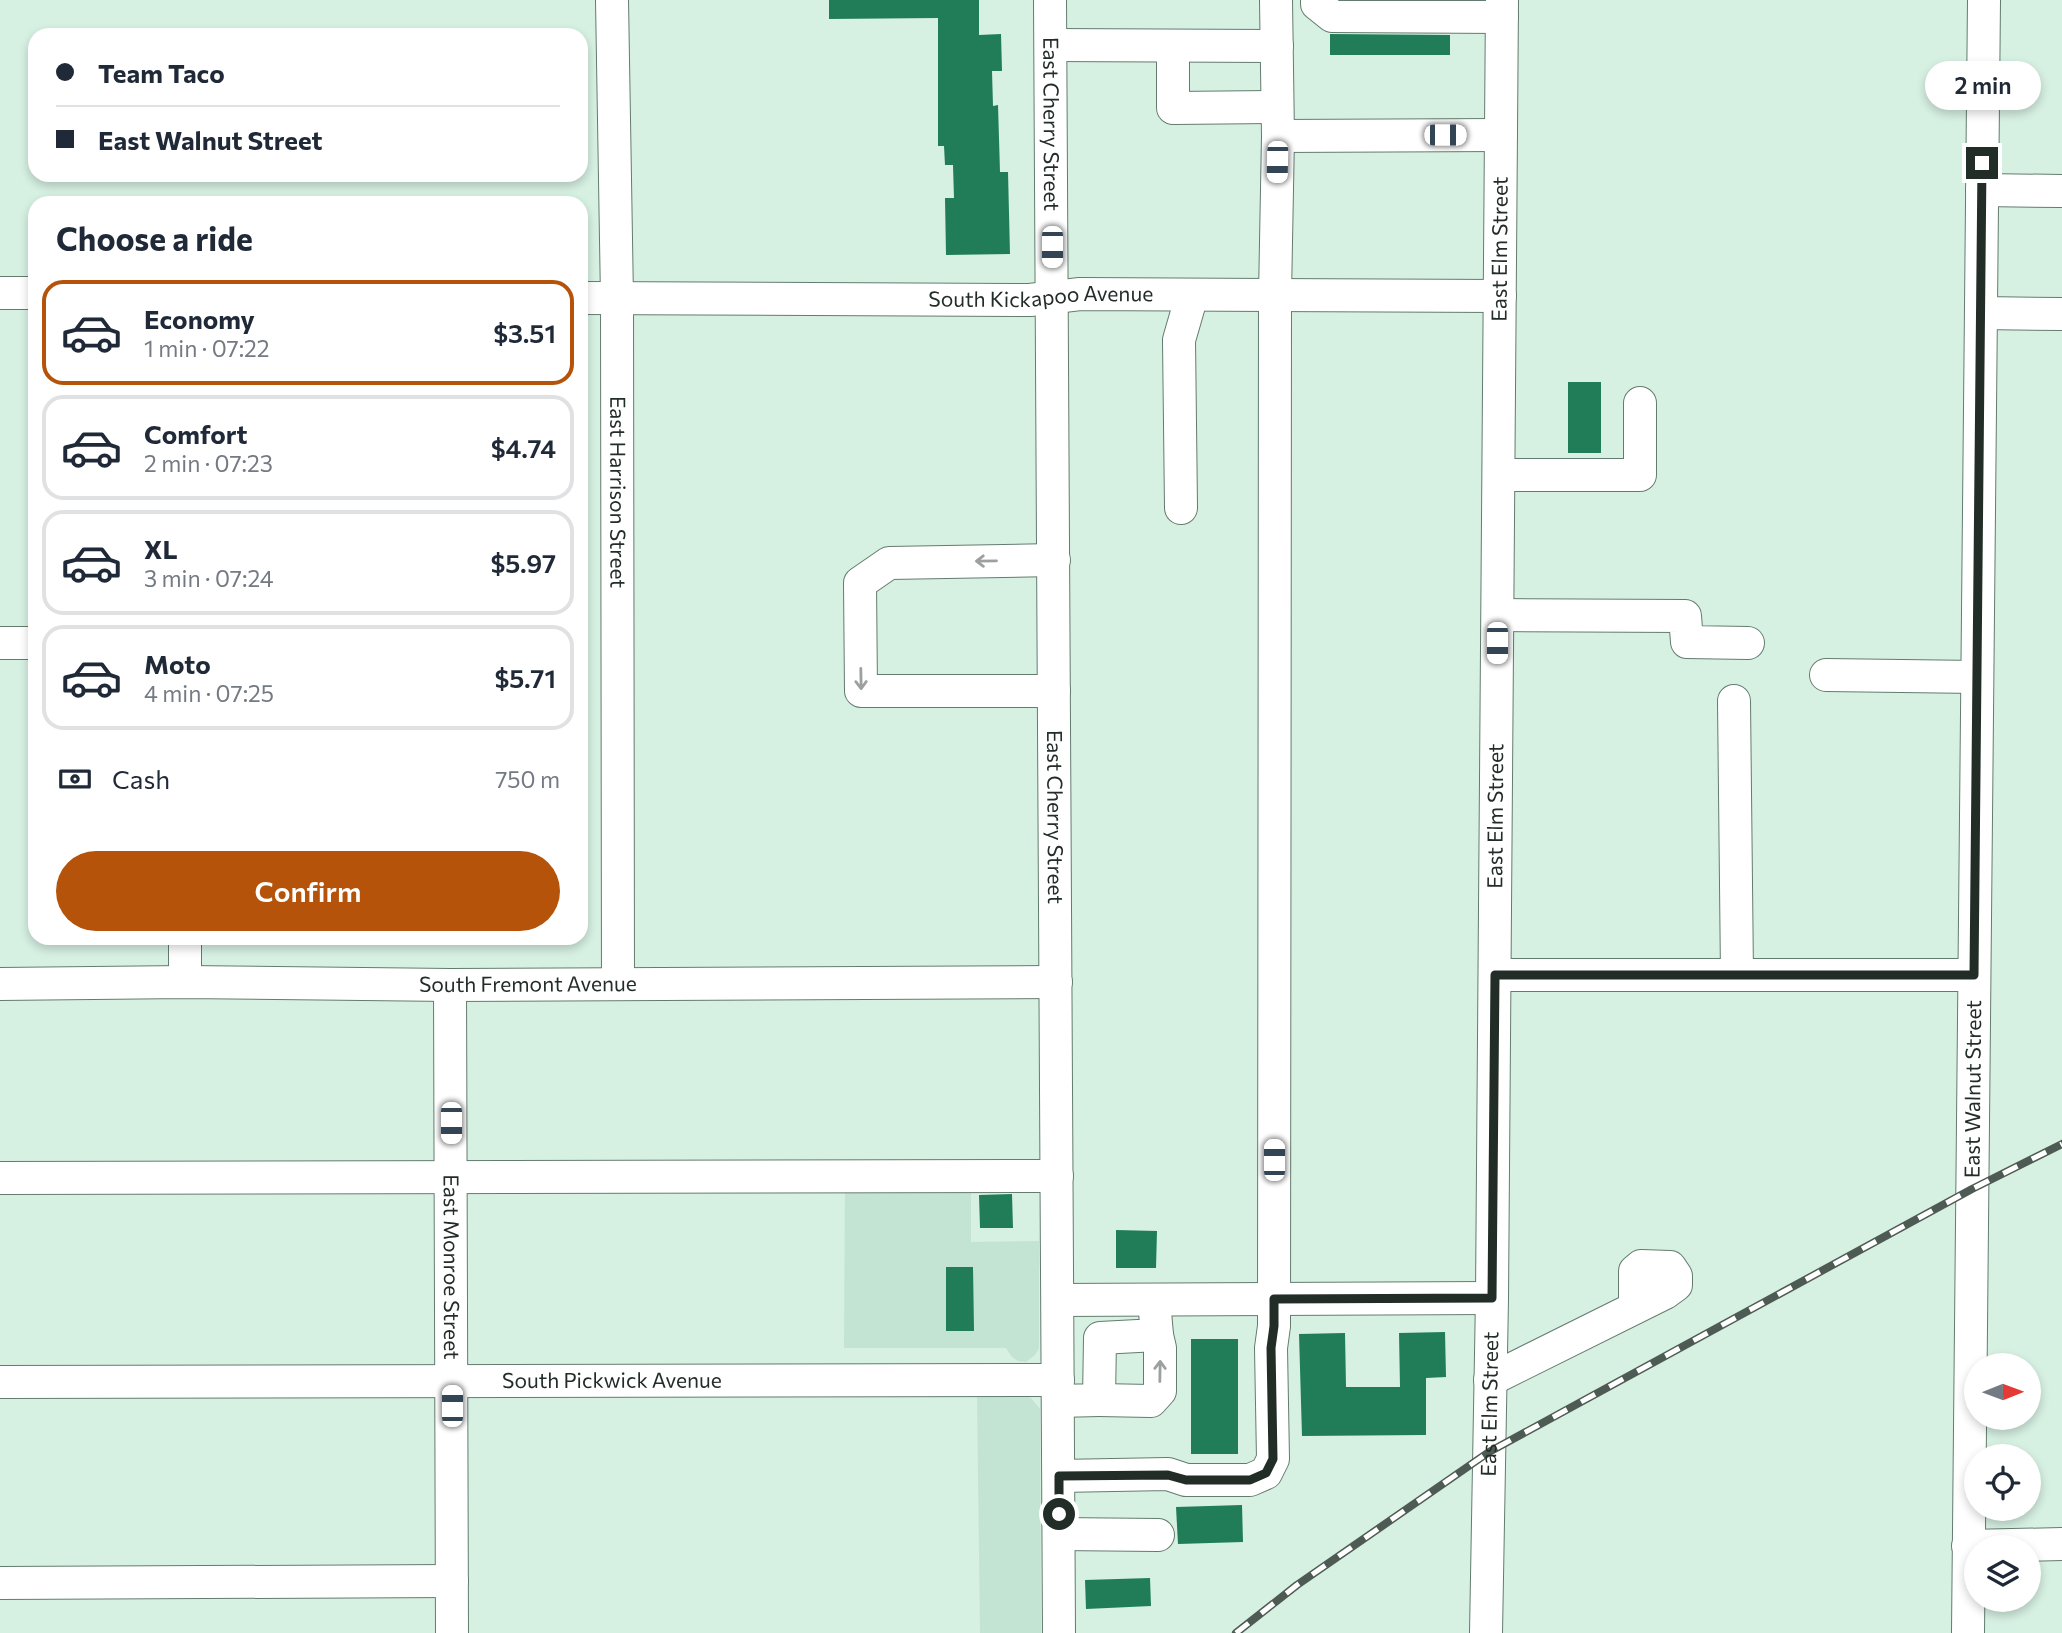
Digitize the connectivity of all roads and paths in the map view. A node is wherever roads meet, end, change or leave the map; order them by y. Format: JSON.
{"nodes":[{"id":1,"x":612,"y":0,"type":"edge"},
{"id":2,"x":1050,"y":0,"type":"edge"},
{"id":3,"x":1276,"y":0,"type":"edge"},
{"id":4,"x":1317,"y":0,"type":"edge"},
{"id":5,"x":1984,"y":0,"type":"edge"},
{"id":6,"x":1502,"y":8,"type":"edge"},
{"id":7,"x":1051,"y":45,"type":"junction"},
{"id":8,"x":1173,"y":46,"type":"junction"},
{"id":9,"x":1277,"y":46,"type":"junction"},
{"id":10,"x":1277,"y":121,"type":"junction"},
{"id":11,"x":1501,"y":135,"type":"junction"},
{"id":12,"x":1982,"y":190,"type":"junction"},
{"id":13,"x":2062,"y":191,"type":"edge"},
{"id":14,"x":0,"y":293,"type":"edge"},
{"id":15,"x":28,"y":293,"type":"edge"},
{"id":16,"x":1192,"y":295,"type":"junction"},
{"id":17,"x":1275,"y":295,"type":"junction"},
{"id":18,"x":1500,"y":296,"type":"junction"},
{"id":19,"x":1053,"y":297,"type":"junction"},
{"id":20,"x":588,"y":298,"type":"edge"},
{"id":21,"x":617,"y":299,"type":"junction"},
{"id":22,"x":1981,"y":313,"type":"junction"},
{"id":23,"x":2062,"y":314,"type":"edge"},
{"id":24,"x":1640,"y":403,"type":"dead end"},
{"id":25,"x":1499,"y":475,"type":"junction"},
{"id":26,"x":1181,"y":508,"type":"dead end"},
{"id":27,"x":1054,"y":560,"type":"junction"},
{"id":28,"x":1498,"y":615,"type":"junction"},
{"id":29,"x":0,"y":642,"type":"edge"},
{"id":30,"x":28,"y":643,"type":"edge"},
{"id":31,"x":1748,"y":643,"type":"dead end"},
{"id":32,"x":1826,"y":675,"type":"dead end"},
{"id":33,"x":1977,"y":677,"type":"junction"},
{"id":34,"x":1054,"y":691,"type":"junction"},
{"id":35,"x":1734,"y":701,"type":"dead end"},
{"id":36,"x":185,"y":945,"type":"edge"},
{"id":37,"x":1495,"y":975,"type":"junction"},
{"id":38,"x":1737,"y":975,"type":"junction"},
{"id":39,"x":1974,"y":975,"type":"junction"},
{"id":40,"x":185,"y":982,"type":"junction"},
{"id":41,"x":1056,"y":982,"type":"junction"},
{"id":42,"x":618,"y":983,"type":"junction"},
{"id":43,"x":0,"y":984,"type":"edge"},
{"id":44,"x":450,"y":985,"type":"junction"},
{"id":45,"x":1057,"y":1176,"type":"junction"},
{"id":46,"x":451,"y":1177,"type":"junction"},
{"id":47,"x":0,"y":1178,"type":"edge"},
{"id":48,"x":1492,"y":1298,"type":"junction"},
{"id":49,"x":1274,"y":1299,"type":"junction"},
{"id":50,"x":1058,"y":1300,"type":"junction"},
{"id":51,"x":1154,"y":1300,"type":"junction"},
{"id":52,"x":1635,"y":1308,"type":"dead end"},
{"id":53,"x":1157,"y":1335,"type":"junction"},
{"id":54,"x":1490,"y":1380,"type":"junction"},
{"id":55,"x":0,"y":1382,"type":"edge"},
{"id":56,"x":452,"y":1382,"type":"junction"},
{"id":57,"x":1058,"y":1390,"type":"junction"},
{"id":58,"x":1099,"y":1400,"type":"junction"},
{"id":59,"x":1059,"y":1476,"type":"junction"},
{"id":60,"x":1059,"y":1534,"type":"junction"},
{"id":61,"x":1158,"y":1535,"type":"dead end"},
{"id":62,"x":1968,"y":1535,"type":"edge"},
{"id":63,"x":2041,"y":1544,"type":"edge"},
{"id":64,"x":2062,"y":1544,"type":"edge"},
{"id":65,"x":452,"y":1581,"type":"junction"},
{"id":66,"x":0,"y":1583,"type":"edge"},
{"id":67,"x":1968,"y":1612,"type":"edge"},
{"id":68,"x":453,"y":1633,"type":"edge"},
{"id":69,"x":1059,"y":1633,"type":"edge"},
{"id":70,"x":1486,"y":1633,"type":"edge"},
{"id":71,"x":1968,"y":1633,"type":"edge"}],
"edges":[{"from":1,"to":21,"type":"street","name":"East Harrison Street"},
{"from":2,"to":7,"type":"street","name":"East Cherry Street"},
{"from":3,"to":9,"type":"street"},
{"from":4,"to":6,"type":"street"},
{"from":5,"to":12,"type":"street","name":"East Walnut Street"},
{"from":6,"to":11,"type":"street","name":"East Elm Street"},
{"from":7,"to":8,"type":"street"},
{"from":7,"to":19,"type":"street","name":"East Cherry Street"},
{"from":8,"to":9,"type":"street"},
{"from":8,"to":10,"type":"street"},
{"from":9,"to":10,"type":"street"},
{"from":10,"to":11,"type":"street"},
{"from":10,"to":17,"type":"street"},
{"from":11,"to":18,"type":"street","name":"East Elm Street"},
{"from":12,"to":13,"type":"street"},
{"from":12,"to":22,"type":"street","name":"East Walnut Street"},
{"from":14,"to":15,"type":"street"},
{"from":16,"to":17,"type":"street","name":"South Kickapoo Avenue"},
{"from":16,"to":19,"type":"street","name":"South Kickapoo Avenue"},
{"from":16,"to":26,"type":"street"},
{"from":17,"to":18,"type":"street","name":"South Kickapoo Avenue"},
{"from":17,"to":49,"type":"street"},
{"from":18,"to":25,"type":"street","name":"East Elm Street"},
{"from":19,"to":21,"type":"street","name":"South Kickapoo Avenue"},
{"from":19,"to":27,"type":"street","name":"East Cherry Street"},
{"from":20,"to":21,"type":"street","name":"South Kickapoo Avenue"},
{"from":21,"to":42,"type":"street","name":"East Harrison Street"},
{"from":22,"to":23,"type":"street"},
{"from":22,"to":33,"type":"street","name":"East Walnut Street"},
{"from":24,"to":25,"type":"street"},
{"from":25,"to":28,"type":"street","name":"East Elm Street"},
{"from":27,"to":34,"type":"street","name":"East Cherry Street"},
{"from":27,"to":34,"type":"street","one_way":true},
{"from":28,"to":31,"type":"street"},
{"from":28,"to":37,"type":"street","name":"East Elm Street"},
{"from":29,"to":30,"type":"street"},
{"from":32,"to":33,"type":"street"},
{"from":33,"to":39,"type":"street","name":"East Walnut Street"},
{"from":34,"to":41,"type":"street","name":"East Cherry Street"},
{"from":35,"to":38,"type":"street"},
{"from":36,"to":40,"type":"street"},
{"from":37,"to":38,"type":"street"},
{"from":37,"to":48,"type":"street","name":"East Elm Street"},
{"from":38,"to":39,"type":"street"},
{"from":39,"to":62,"type":"street","name":"East Walnut Street"},
{"from":40,"to":43,"type":"street","name":"South Fremont Avenue"},
{"from":40,"to":44,"type":"street","name":"South Fremont Avenue"},
{"from":41,"to":42,"type":"street","name":"South Fremont Avenue"},
{"from":41,"to":45,"type":"street","name":"East Cherry Street"},
{"from":42,"to":44,"type":"street","name":"South Fremont Avenue"},
{"from":44,"to":46,"type":"street","name":"East Monroe Street"},
{"from":45,"to":46,"type":"street"},
{"from":45,"to":50,"type":"street","name":"East Cherry Street"},
{"from":46,"to":47,"type":"street"},
{"from":46,"to":56,"type":"street","name":"East Monroe Street"},
{"from":48,"to":49,"type":"street"},
{"from":48,"to":54,"type":"street","name":"East Elm Street"},
{"from":49,"to":51,"type":"street"},
{"from":49,"to":59,"type":"street"},
{"from":50,"to":51,"type":"street"},
{"from":50,"to":57,"type":"street","name":"East Cherry Street"},
{"from":51,"to":53,"type":"street","name":"South Pickwick Avenue"},
{"from":52,"to":54,"type":"street"},
{"from":53,"to":58,"type":"street"},
{"from":58,"to":53,"type":"street","name":"South Pickwick Avenue","one_way":true},
{"from":54,"to":70,"type":"street","name":"East Elm Street"},
{"from":55,"to":56,"type":"street","name":"South Pickwick Avenue"},
{"from":56,"to":57,"type":"street","name":"South Pickwick Avenue"},
{"from":56,"to":65,"type":"street","name":"East Monroe Street"},
{"from":57,"to":58,"type":"street","name":"South Pickwick Avenue"},
{"from":57,"to":59,"type":"street","name":"East Cherry Street"},
{"from":59,"to":60,"type":"street","name":"East Cherry Street"},
{"from":60,"to":61,"type":"street"},
{"from":60,"to":69,"type":"street","name":"East Cherry Street"},
{"from":63,"to":64,"type":"street"},
{"from":65,"to":66,"type":"street"},
{"from":65,"to":68,"type":"street","name":"East Monroe Street"},
{"from":67,"to":71,"type":"street","name":"East Walnut Street"}]}
